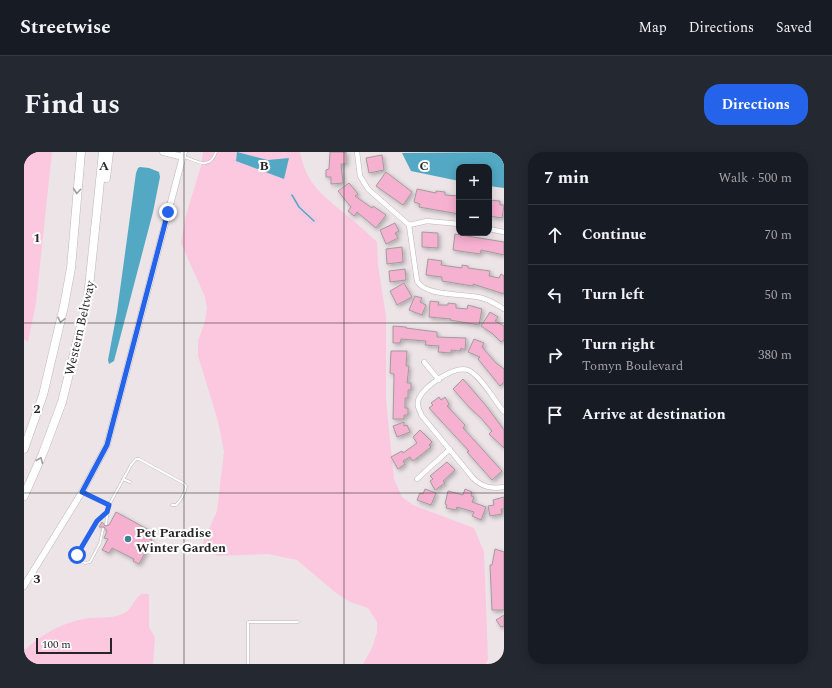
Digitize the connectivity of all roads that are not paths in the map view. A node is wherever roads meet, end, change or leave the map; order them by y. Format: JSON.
{"nodes":[{"id":1,"x":81,"y":152,"type":"edge"},
{"id":2,"x":103,"y":152,"type":"edge"},
{"id":3,"x":109,"y":152,"type":"edge"},
{"id":4,"x":163,"y":152,"type":"edge"},
{"id":5,"x":216,"y":152,"type":"edge"},
{"id":6,"x":357,"y":152,"type":"edge"},
{"id":7,"x":184,"y":154,"type":"edge"},
{"id":8,"x":456,"y":224,"type":"edge"},
{"id":9,"x":409,"y":225,"type":"junction"},
{"id":10,"x":492,"y":230,"type":"edge"},
{"id":11,"x":504,"y":232,"type":"edge"},
{"id":12,"x":88,"y":297,"type":"junction"},
{"id":13,"x":504,"y":309,"type":"edge"},
{"id":14,"x":424,"y":362,"type":"dead end"},
{"id":15,"x":439,"y":380,"type":"junction"},
{"id":16,"x":504,"y":412,"type":"edge"},
{"id":17,"x":24,"y":449,"type":"edge"},
{"id":18,"x":450,"y":449,"type":"junction"},
{"id":19,"x":417,"y":478,"type":"dead end"},
{"id":20,"x":124,"y":479,"type":"junction"},
{"id":21,"x":130,"y":482,"type":"dead end"},
{"id":22,"x":504,"y":487,"type":"edge"},
{"id":23,"x":82,"y":492,"type":"junction"},
{"id":24,"x":24,"y":496,"type":"edge"},
{"id":25,"x":109,"y":505,"type":"junction"},
{"id":26,"x":172,"y":505,"type":"dead end"},
{"id":27,"x":107,"y":512,"type":"junction"},
{"id":28,"x":106,"y":524,"type":"dead end"},
{"id":29,"x":103,"y":529,"type":"dead end"},
{"id":30,"x":24,"y":586,"type":"edge"},
{"id":31,"x":298,"y":622,"type":"dead end"},
{"id":32,"x":248,"y":664,"type":"edge"}],
"edges":[{"from":1,"to":17,"type":"highway","name":"Western Beltway","one_way":true},
{"from":2,"to":12,"type":"highway","name":"Western Beltway"},
{"from":3,"to":12,"type":"highway"},
{"from":4,"to":7,"type":"street"},
{"from":5,"to":7,"type":"lane"},
{"from":6,"to":9,"type":"street"},
{"from":7,"to":23,"type":"street"},
{"from":8,"to":9,"type":"street"},
{"from":9,"to":13,"type":"street"},
{"from":10,"to":11,"type":"street"},
{"from":24,"to":12,"type":"highway","name":"Western Beltway","one_way":true},
{"from":14,"to":15,"type":"street"},
{"from":15,"to":16,"type":"street"},
{"from":15,"to":18,"type":"street"},
{"from":18,"to":19,"type":"street"},
{"from":18,"to":22,"type":"street"},
{"from":20,"to":21,"type":"lane"},
{"from":20,"to":25,"type":"lane"},
{"from":20,"to":26,"type":"lane"},
{"from":23,"to":25,"type":"lane"},
{"from":23,"to":30,"type":"street"},
{"from":25,"to":27,"type":"lane"},
{"from":27,"to":28,"type":"lane"},
{"from":27,"to":29,"type":"lane"},
{"from":31,"to":32,"type":"lane"}]}
